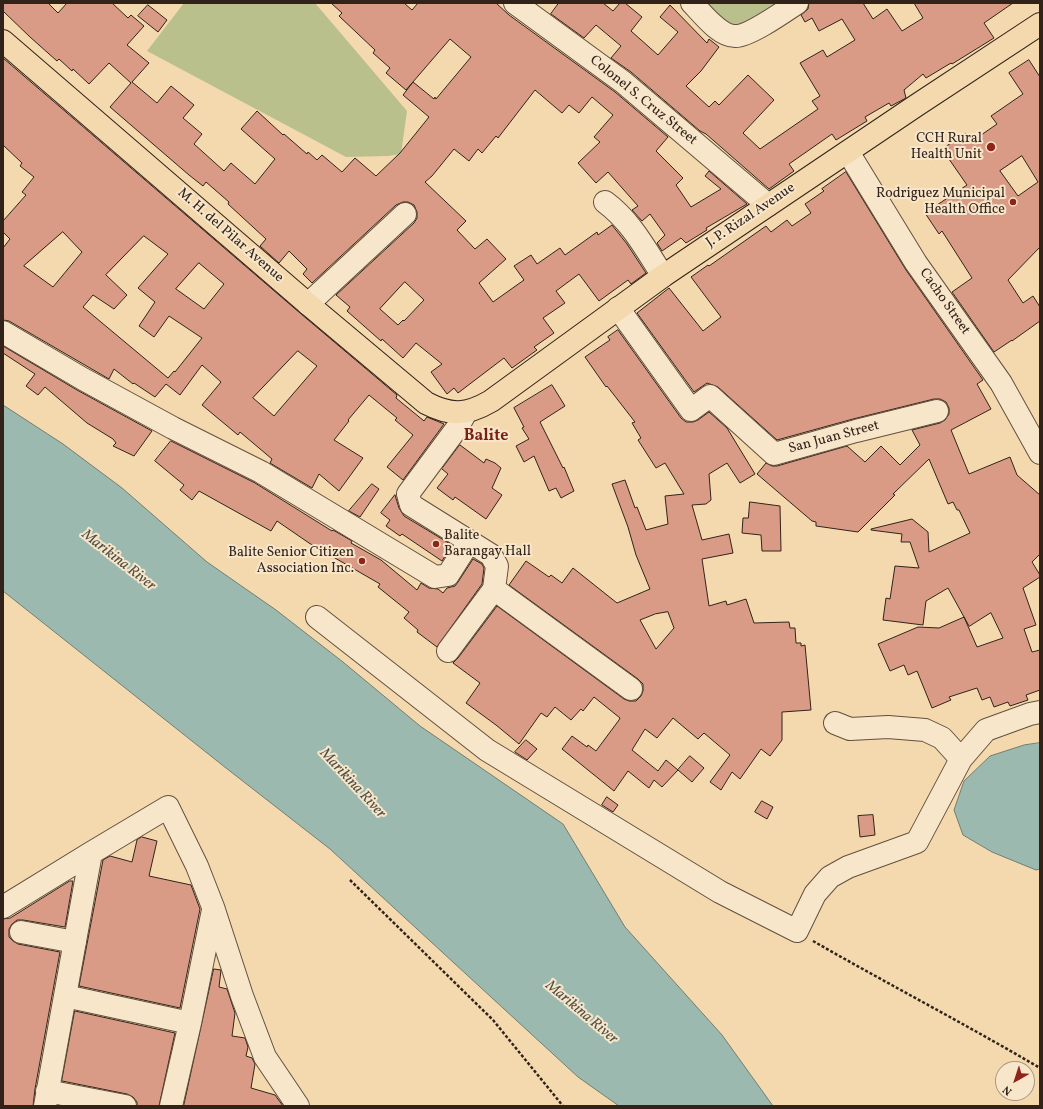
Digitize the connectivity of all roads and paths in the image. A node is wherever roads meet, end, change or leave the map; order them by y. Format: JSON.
{"nodes":[{"id":1,"x":515,"y":3,"type":"edge"},
{"id":2,"x":692,"y":3,"type":"edge"},
{"id":3,"x":797,"y":3,"type":"edge"},
{"id":4,"x":1040,"y":24,"type":"edge"},
{"id":5,"x":3,"y":41,"type":"edge"},
{"id":6,"x":848,"y":152,"type":"junction"},
{"id":7,"x":605,"y":202,"type":"dead end"},
{"id":8,"x":768,"y":205,"type":"junction"},
{"id":9,"x":405,"y":214,"type":"dead end"},
{"id":10,"x":663,"y":276,"type":"junction"},
{"id":11,"x":308,"y":304,"type":"junction"},
{"id":12,"x":618,"y":308,"type":"junction"},
{"id":13,"x":3,"y":332,"type":"edge"},
{"id":14,"x":466,"y":412,"type":"junction"},
{"id":15,"x":937,"y":412,"type":"dead end"},
{"id":16,"x":1040,"y":453,"type":"edge"},
{"id":17,"x":469,"y":542,"type":"junction"},
{"id":18,"x":494,"y":589,"type":"junction"},
{"id":19,"x":317,"y":617,"type":"dead end"},
{"id":20,"x":448,"y":651,"type":"dead end"},
{"id":21,"x":631,"y":689,"type":"dead end"},
{"id":22,"x":1040,"y":712,"type":"edge"},
{"id":23,"x":835,"y":723,"type":"dead end"},
{"id":24,"x":967,"y":751,"type":"junction"},
{"id":25,"x":91,"y":853,"type":"junction"},
{"id":26,"x":350,"y":880,"type":"dead end"},
{"id":27,"x":3,"y":907,"type":"edge"},
{"id":28,"x":213,"y":907,"type":"junction"},
{"id":29,"x":21,"y":932,"type":"dead end"},
{"id":30,"x":797,"y":932,"type":"junction"},
{"id":31,"x":74,"y":942,"type":"junction"},
{"id":32,"x":65,"y":996,"type":"junction"},
{"id":33,"x":190,"y":1023,"type":"junction"},
{"id":34,"x":1040,"y":1068,"type":"edge"},
{"id":35,"x":46,"y":1098,"type":"edge"},
{"id":36,"x":125,"y":1106,"type":"edge"},
{"id":37,"x":171,"y":1106,"type":"edge"},
{"id":38,"x":298,"y":1106,"type":"edge"},
{"id":39,"x":563,"y":1106,"type":"edge"}],
"edges":[{"from":1,"to":8,"type":"street","name":"Colonel S. Cruz Street"},
{"from":2,"to":3,"type":"street"},
{"from":4,"to":6,"type":"main road","name":"J. P. Rizal Avenue"},
{"from":5,"to":11,"type":"main road","name":"M. H. del Pilar Avenue"},
{"from":6,"to":8,"type":"main road","name":"J. P. Rizal Avenue"},
{"from":6,"to":16,"type":"street","name":"Cacho Street"},
{"from":7,"to":10,"type":"street"},
{"from":8,"to":10,"type":"main road","name":"J. P. Rizal Avenue"},
{"from":9,"to":11,"type":"street"},
{"from":10,"to":12,"type":"main road","name":"J. P. Rizal Avenue"},
{"from":11,"to":14,"type":"main road","name":"M. H. del Pilar Avenue"},
{"from":12,"to":14,"type":"main road","name":"J. P. Rizal Avenue"},
{"from":12,"to":15,"type":"street","name":"San Juan Street"},
{"from":13,"to":17,"type":"street"},
{"from":14,"to":17,"type":"street"},
{"from":17,"to":18,"type":"street"},
{"from":18,"to":20,"type":"street"},
{"from":18,"to":21,"type":"street"},
{"from":19,"to":30,"type":"street"},
{"from":22,"to":24,"type":"street"},
{"from":23,"to":24,"type":"street"},
{"from":24,"to":30,"type":"street"},
{"from":25,"to":27,"type":"street"},
{"from":25,"to":28,"type":"street"},
{"from":25,"to":31,"type":"street"},
{"from":26,"to":39,"type":"path"},
{"from":28,"to":33,"type":"street"},
{"from":28,"to":38,"type":"street"},
{"from":29,"to":31,"type":"street"},
{"from":30,"to":34,"type":"path"},
{"from":31,"to":32,"type":"street"},
{"from":32,"to":33,"type":"street"},
{"from":32,"to":35,"type":"street"},
{"from":33,"to":37,"type":"street"},
{"from":35,"to":36,"type":"street"}]}
